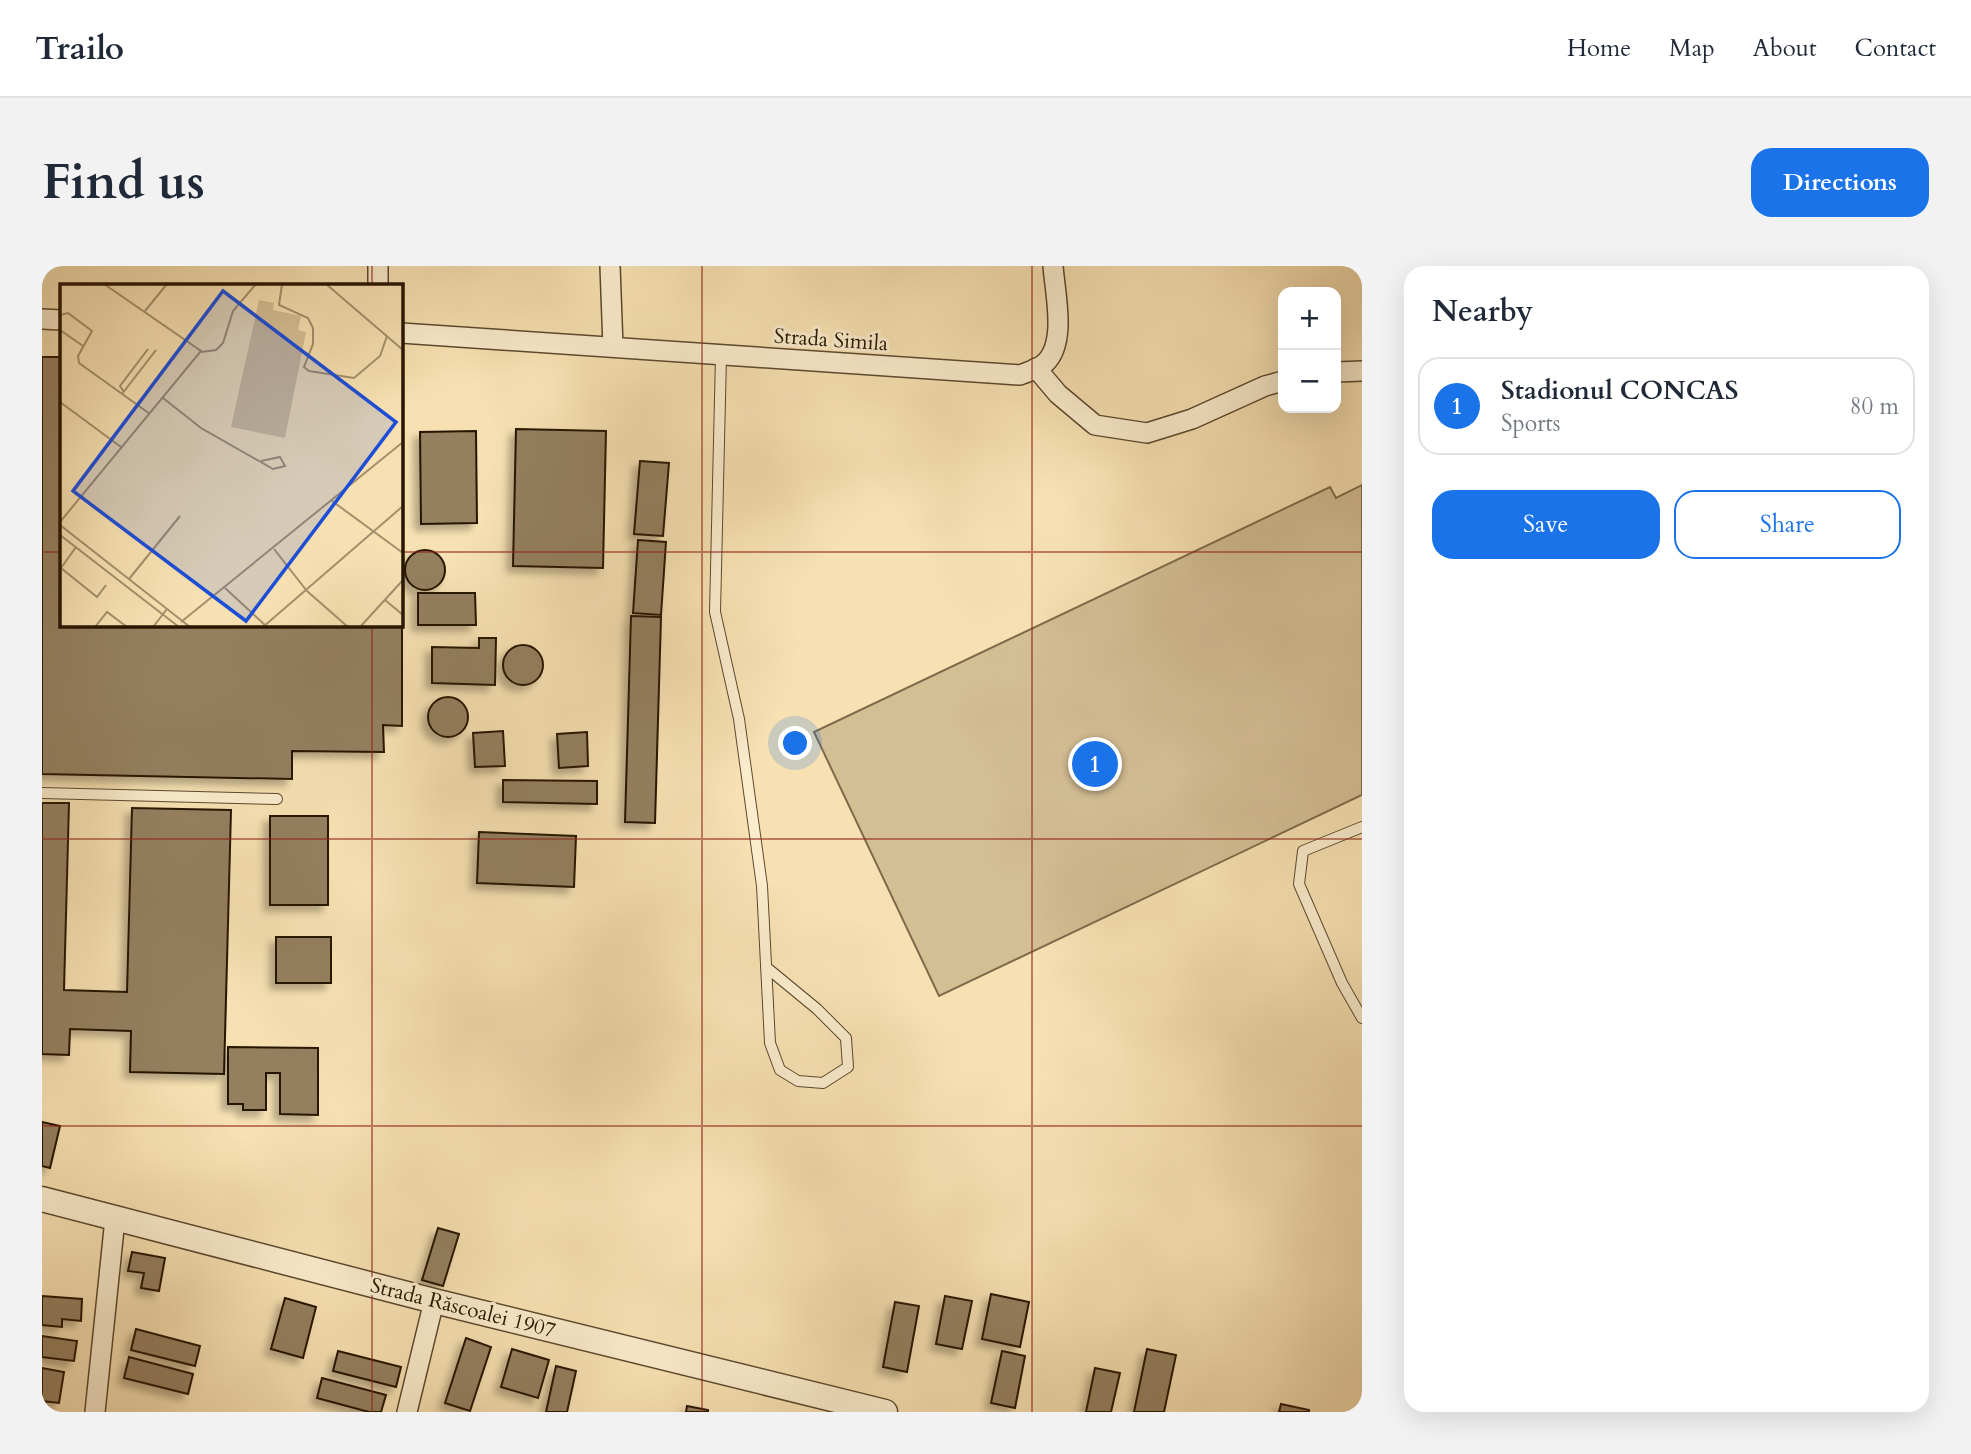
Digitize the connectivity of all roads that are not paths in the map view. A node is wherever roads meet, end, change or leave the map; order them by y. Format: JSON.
{"nodes":[{"id":1,"x":378,"y":266,"type":"edge"},
{"id":2,"x":610,"y":266,"type":"edge"},
{"id":3,"x":1053,"y":266,"type":"edge"},
{"id":4,"x":378,"y":284,"type":"edge"},
{"id":5,"x":42,"y":319,"type":"edge"},
{"id":6,"x":60,"y":320,"type":"edge"},
{"id":7,"x":402,"y":333,"type":"edge"},
{"id":8,"x":613,"y":346,"type":"junction"},
{"id":9,"x":721,"y":356,"type":"junction"},
{"id":10,"x":1040,"y":366,"type":"junction"},
{"id":11,"x":1362,"y":371,"type":"edge"},
{"id":12,"x":1341,"y":372,"type":"edge"},
{"id":13,"x":1278,"y":382,"type":"edge"},
{"id":14,"x":42,"y":793,"type":"edge"},
{"id":15,"x":277,"y":799,"type":"dead end"},
{"id":16,"x":1362,"y":827,"type":"edge"},
{"id":17,"x":766,"y":967,"type":"junction"},
{"id":18,"x":1362,"y":1018,"type":"edge"},
{"id":19,"x":42,"y":1199,"type":"edge"},
{"id":20,"x":115,"y":1219,"type":"junction"},
{"id":21,"x":434,"y":1301,"type":"junction"},
{"id":22,"x":822,"y":1405,"type":"edge"},
{"id":23,"x":95,"y":1412,"type":"edge"},
{"id":24,"x":407,"y":1412,"type":"edge"},
{"id":25,"x":886,"y":1412,"type":"edge"}],
"edges":[{"from":1,"to":4,"type":"street"},
{"from":2,"to":8,"type":"street"},
{"from":3,"to":10,"type":"street"},
{"from":5,"to":6,"type":"street"},
{"from":7,"to":8,"type":"street","name":"Strada Simila"},
{"from":8,"to":9,"type":"street","name":"Strada Simila"},
{"from":9,"to":10,"type":"street","name":"Strada Simila"},
{"from":9,"to":17,"type":"lane"},
{"from":10,"to":13,"type":"street"},
{"from":11,"to":12,"type":"street"},
{"from":14,"to":15,"type":"lane"},
{"from":16,"to":18,"type":"lane"},
{"from":17,"to":17,"type":"lane"},
{"from":19,"to":20,"type":"street","name":"Strada Răscoalei 1907"},
{"from":20,"to":21,"type":"street","name":"Strada Răscoalei 1907"},
{"from":20,"to":23,"type":"street"},
{"from":21,"to":22,"type":"street","name":"Strada Răscoalei 1907"},
{"from":21,"to":24,"type":"street"},
{"from":22,"to":25,"type":"street","name":"Strada Răscoalei 1907"}]}
